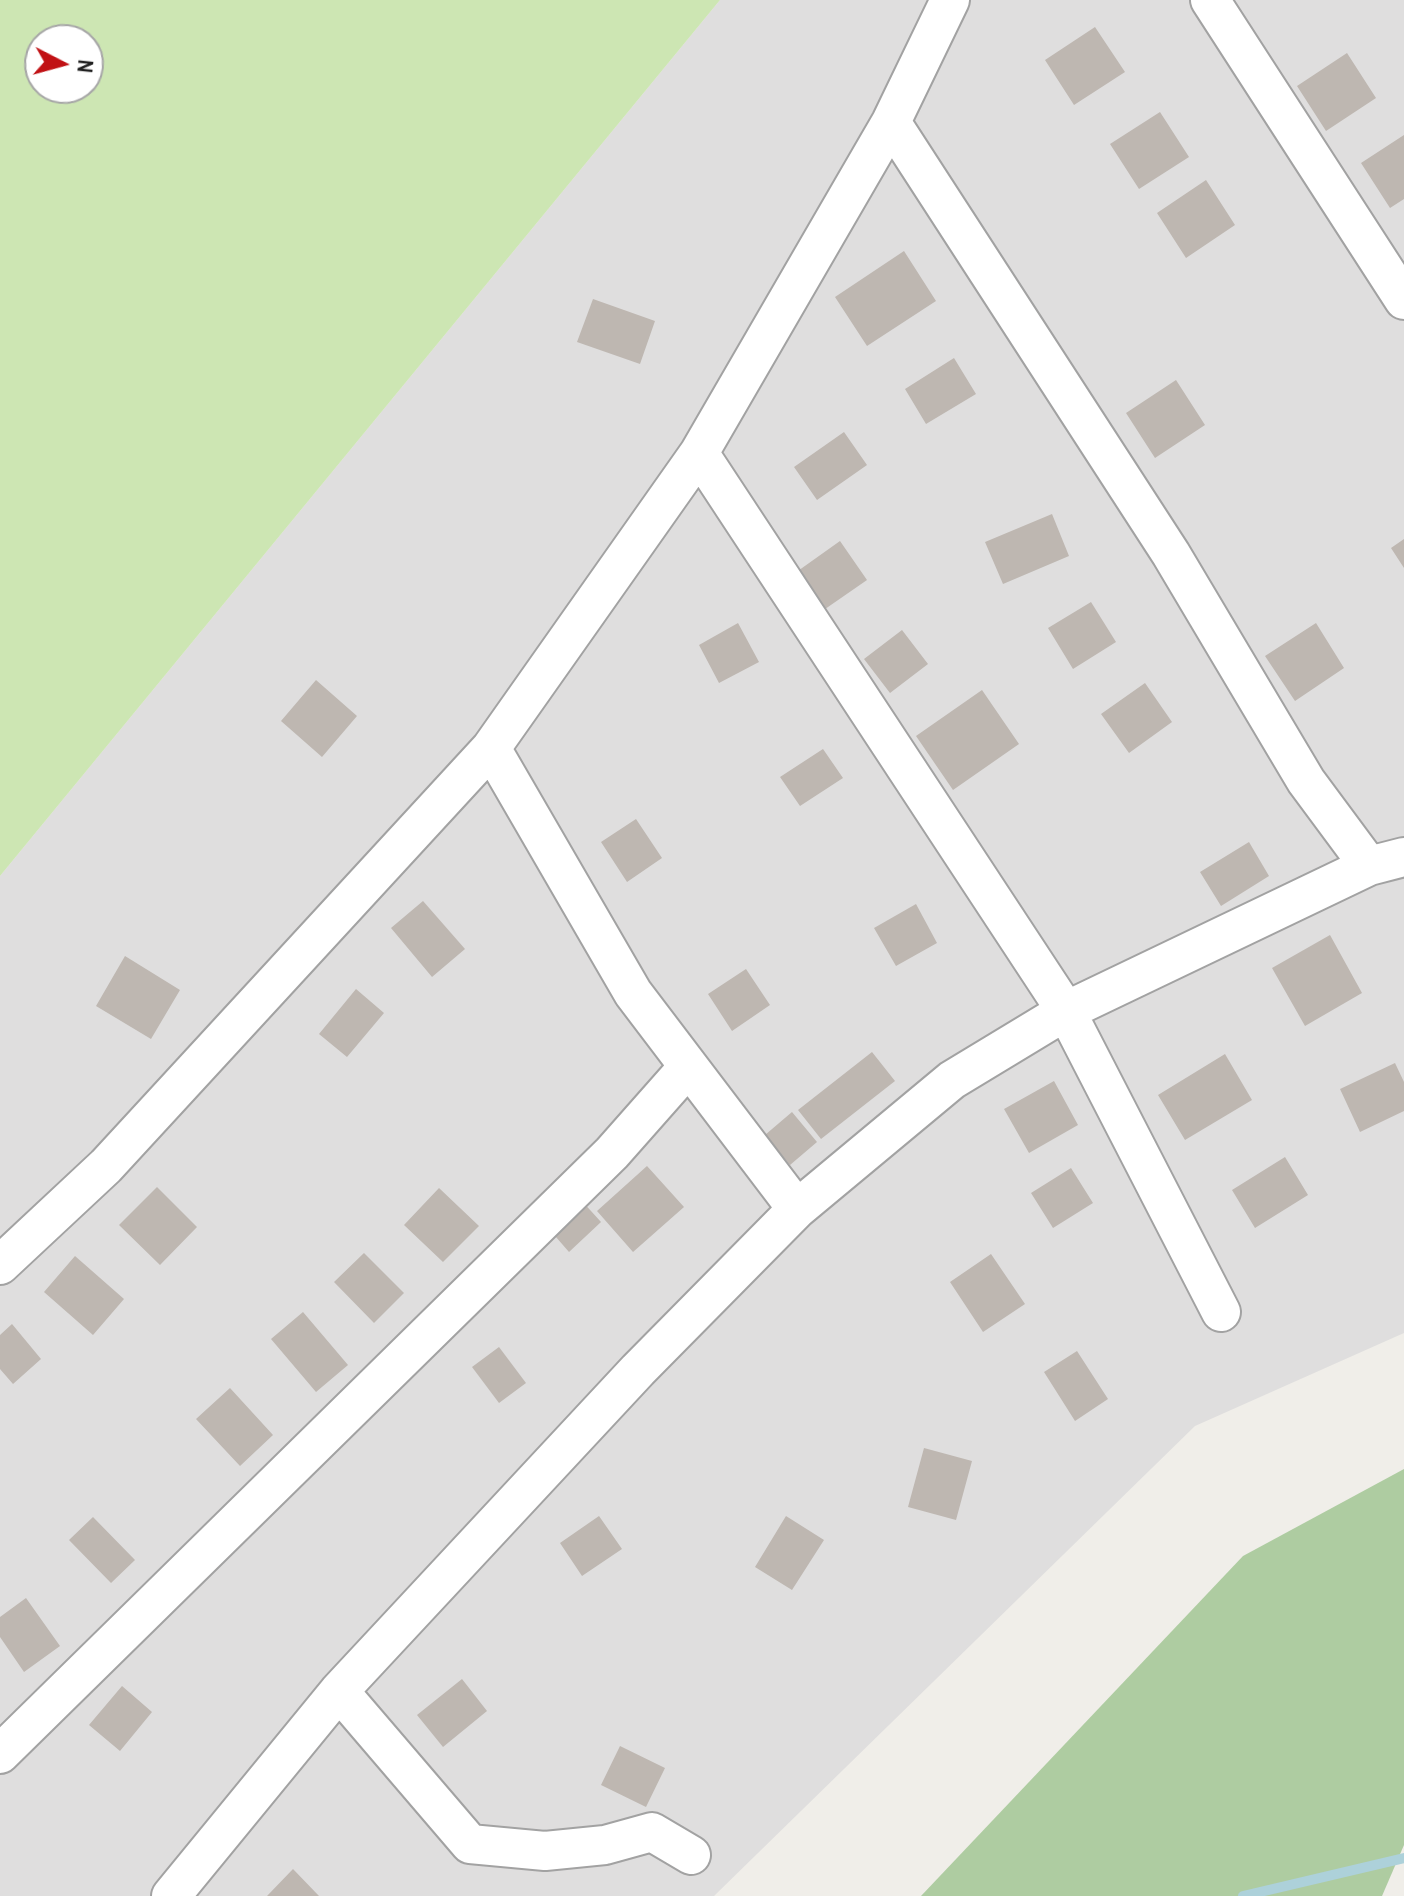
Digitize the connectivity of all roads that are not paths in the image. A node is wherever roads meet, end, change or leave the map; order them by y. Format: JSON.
{"nodes":[{"id":1,"x":950,"y":0,"type":"edge"},
{"id":2,"x":1210,"y":0,"type":"edge"},
{"id":3,"x":891,"y":122,"type":"junction"},
{"id":4,"x":1404,"y":300,"type":"edge"},
{"id":5,"x":699,"y":453,"type":"junction"},
{"id":6,"x":491,"y":748,"type":"junction"},
{"id":7,"x":1386,"y":862,"type":"edge"},
{"id":8,"x":1066,"y":1011,"type":"junction"},
{"id":9,"x":688,"y":1067,"type":"junction"},
{"id":10,"x":797,"y":1209,"type":"junction"},
{"id":11,"x":0,"y":1265,"type":"edge"},
{"id":12,"x":1221,"y":1312,"type":"dead end"},
{"id":13,"x":339,"y":1691,"type":"junction"},
{"id":14,"x":0,"y":1754,"type":"edge"},
{"id":15,"x":691,"y":1855,"type":"dead end"},
{"id":16,"x":171,"y":1896,"type":"edge"}],
"edges":[{"from":1,"to":3,"type":"street"},
{"from":2,"to":4,"type":"street"},
{"from":3,"to":5,"type":"street"},
{"from":3,"to":7,"type":"street"},
{"from":5,"to":6,"type":"street"},
{"from":5,"to":8,"type":"street"},
{"from":6,"to":9,"type":"street"},
{"from":6,"to":11,"type":"street"},
{"from":7,"to":8,"type":"street"},
{"from":8,"to":10,"type":"street"},
{"from":8,"to":12,"type":"street"},
{"from":9,"to":10,"type":"street"},
{"from":9,"to":14,"type":"street"},
{"from":10,"to":13,"type":"street"},
{"from":13,"to":15,"type":"street"},
{"from":13,"to":16,"type":"street"}]}
